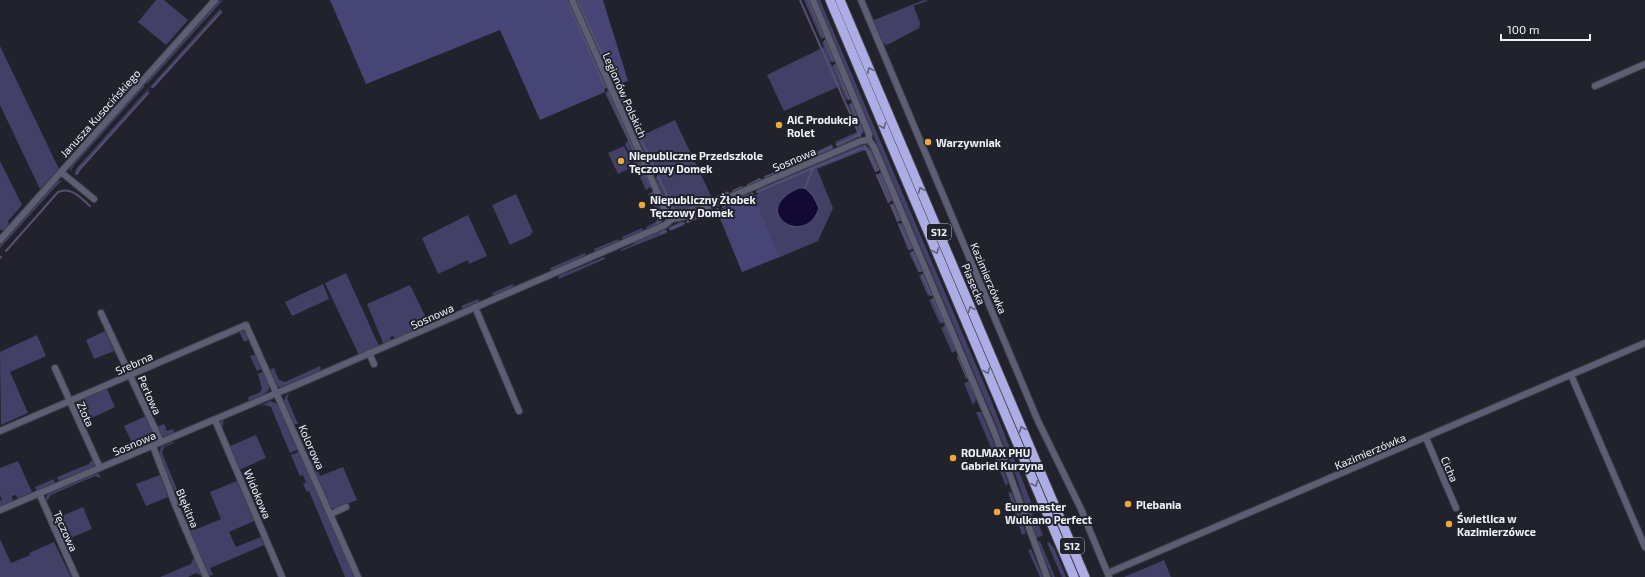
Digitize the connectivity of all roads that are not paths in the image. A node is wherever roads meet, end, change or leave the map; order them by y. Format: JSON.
{"nodes":[{"id":1,"x":215,"y":0,"type":"edge"},
{"id":2,"x":572,"y":0,"type":"edge"},
{"id":3,"x":814,"y":0,"type":"edge"},
{"id":4,"x":830,"y":0,"type":"edge"},
{"id":5,"x":840,"y":0,"type":"edge"},
{"id":6,"x":860,"y":0,"type":"edge"},
{"id":7,"x":1645,"y":64,"type":"edge"},
{"id":8,"x":1595,"y":86,"type":"dead end"},
{"id":9,"x":869,"y":140,"type":"junction"},
{"id":10,"x":61,"y":172,"type":"junction"},
{"id":11,"x":94,"y":199,"type":"dead end"},
{"id":12,"x":672,"y":218,"type":"junction"},
{"id":13,"x":0,"y":240,"type":"edge"},
{"id":14,"x":475,"y":308,"type":"junction"},
{"id":15,"x":101,"y":313,"type":"dead end"},
{"id":16,"x":246,"y":325,"type":"joint"},
{"id":17,"x":1645,"y":343,"type":"edge"},
{"id":18,"x":369,"y":353,"type":"junction"},
{"id":19,"x":374,"y":364,"type":"dead end"},
{"id":20,"x":55,"y":368,"type":"dead end"},
{"id":21,"x":130,"y":375,"type":"junction"},
{"id":22,"x":1571,"y":376,"type":"junction"},
{"id":23,"x":276,"y":394,"type":"junction"},
{"id":24,"x":70,"y":401,"type":"junction"},
{"id":25,"x":519,"y":411,"type":"dead end"},
{"id":26,"x":215,"y":420,"type":"junction"},
{"id":27,"x":0,"y":431,"type":"edge"},
{"id":28,"x":1426,"y":438,"type":"junction"},
{"id":29,"x":161,"y":442,"type":"junction"},
{"id":30,"x":153,"y":446,"type":"junction"},
{"id":31,"x":100,"y":468,"type":"junction"},
{"id":32,"x":38,"y":493,"type":"junction"},
{"id":33,"x":346,"y":507,"type":"dead end"},
{"id":34,"x":1456,"y":508,"type":"dead end"},
{"id":35,"x":0,"y":510,"type":"edge"},
{"id":36,"x":331,"y":514,"type":"junction"},
{"id":37,"x":1645,"y":547,"type":"edge"},
{"id":38,"x":1108,"y":575,"type":"edge"},
{"id":39,"x":76,"y":577,"type":"edge"},
{"id":40,"x":206,"y":577,"type":"edge"},
{"id":41,"x":282,"y":577,"type":"edge"},
{"id":42,"x":358,"y":577,"type":"edge"},
{"id":43,"x":1047,"y":577,"type":"edge"},
{"id":44,"x":1074,"y":577,"type":"edge"},
{"id":45,"x":1085,"y":577,"type":"edge"}],
"edges":[{"from":1,"to":10,"type":"street","name":"Janusza Kusocińskiego"},
{"from":2,"to":12,"type":"street","name":"Legionów Polskich"},
{"from":3,"to":9,"type":"street"},
{"from":4,"to":44,"type":"highway","name":"Piasecka","number":"S12","one_way":true},
{"from":45,"to":5,"type":"highway","name":"Piasecka","number":"S12","one_way":true},
{"from":6,"to":38,"type":"street","name":"Kazimierzówka"},
{"from":7,"to":8,"type":"street"},
{"from":9,"to":12,"type":"street","name":"Sosnowa"},
{"from":9,"to":43,"type":"street"},
{"from":10,"to":11,"type":"street"},
{"from":10,"to":13,"type":"street","name":"Janusza Kusocińskiego"},
{"from":12,"to":14,"type":"street","name":"Sosnowa"},
{"from":14,"to":18,"type":"street","name":"Sosnowa"},
{"from":14,"to":25,"type":"street"},
{"from":15,"to":21,"type":"street","name":"Perłowa"},
{"from":16,"to":21,"type":"street","name":"Srebrna"},
{"from":16,"to":23,"type":"street","name":"Kolorowa"},
{"from":17,"to":22,"type":"street","name":"Kazimierzówka"},
{"from":18,"to":19,"type":"street"},
{"from":18,"to":23,"type":"street","name":"Sosnowa"},
{"from":20,"to":24,"type":"street","name":"Złota"},
{"from":21,"to":24,"type":"street","name":"Srebrna"},
{"from":21,"to":29,"type":"street","name":"Perłowa"},
{"from":22,"to":28,"type":"street","name":"Kazimierzówka"},
{"from":22,"to":37,"type":"street"},
{"from":23,"to":26,"type":"street","name":"Sosnowa"},
{"from":23,"to":36,"type":"street","name":"Kolorowa"},
{"from":24,"to":27,"type":"street","name":"Srebrna"},
{"from":24,"to":31,"type":"street","name":"Złota"},
{"from":26,"to":29,"type":"street","name":"Sosnowa"},
{"from":26,"to":41,"type":"street","name":"Widokowa"},
{"from":28,"to":34,"type":"street","name":"Cicha"},
{"from":28,"to":38,"type":"street","name":"Kazimierzówka"},
{"from":29,"to":30,"type":"street","name":"Sosnowa"},
{"from":30,"to":31,"type":"street","name":"Sosnowa"},
{"from":30,"to":40,"type":"street","name":"Błękitna"},
{"from":31,"to":32,"type":"street","name":"Sosnowa"},
{"from":32,"to":35,"type":"street","name":"Sosnowa"},
{"from":32,"to":39,"type":"street","name":"Tęczowa"},
{"from":33,"to":36,"type":"street"},
{"from":36,"to":42,"type":"street","name":"Kolorowa"}]}
